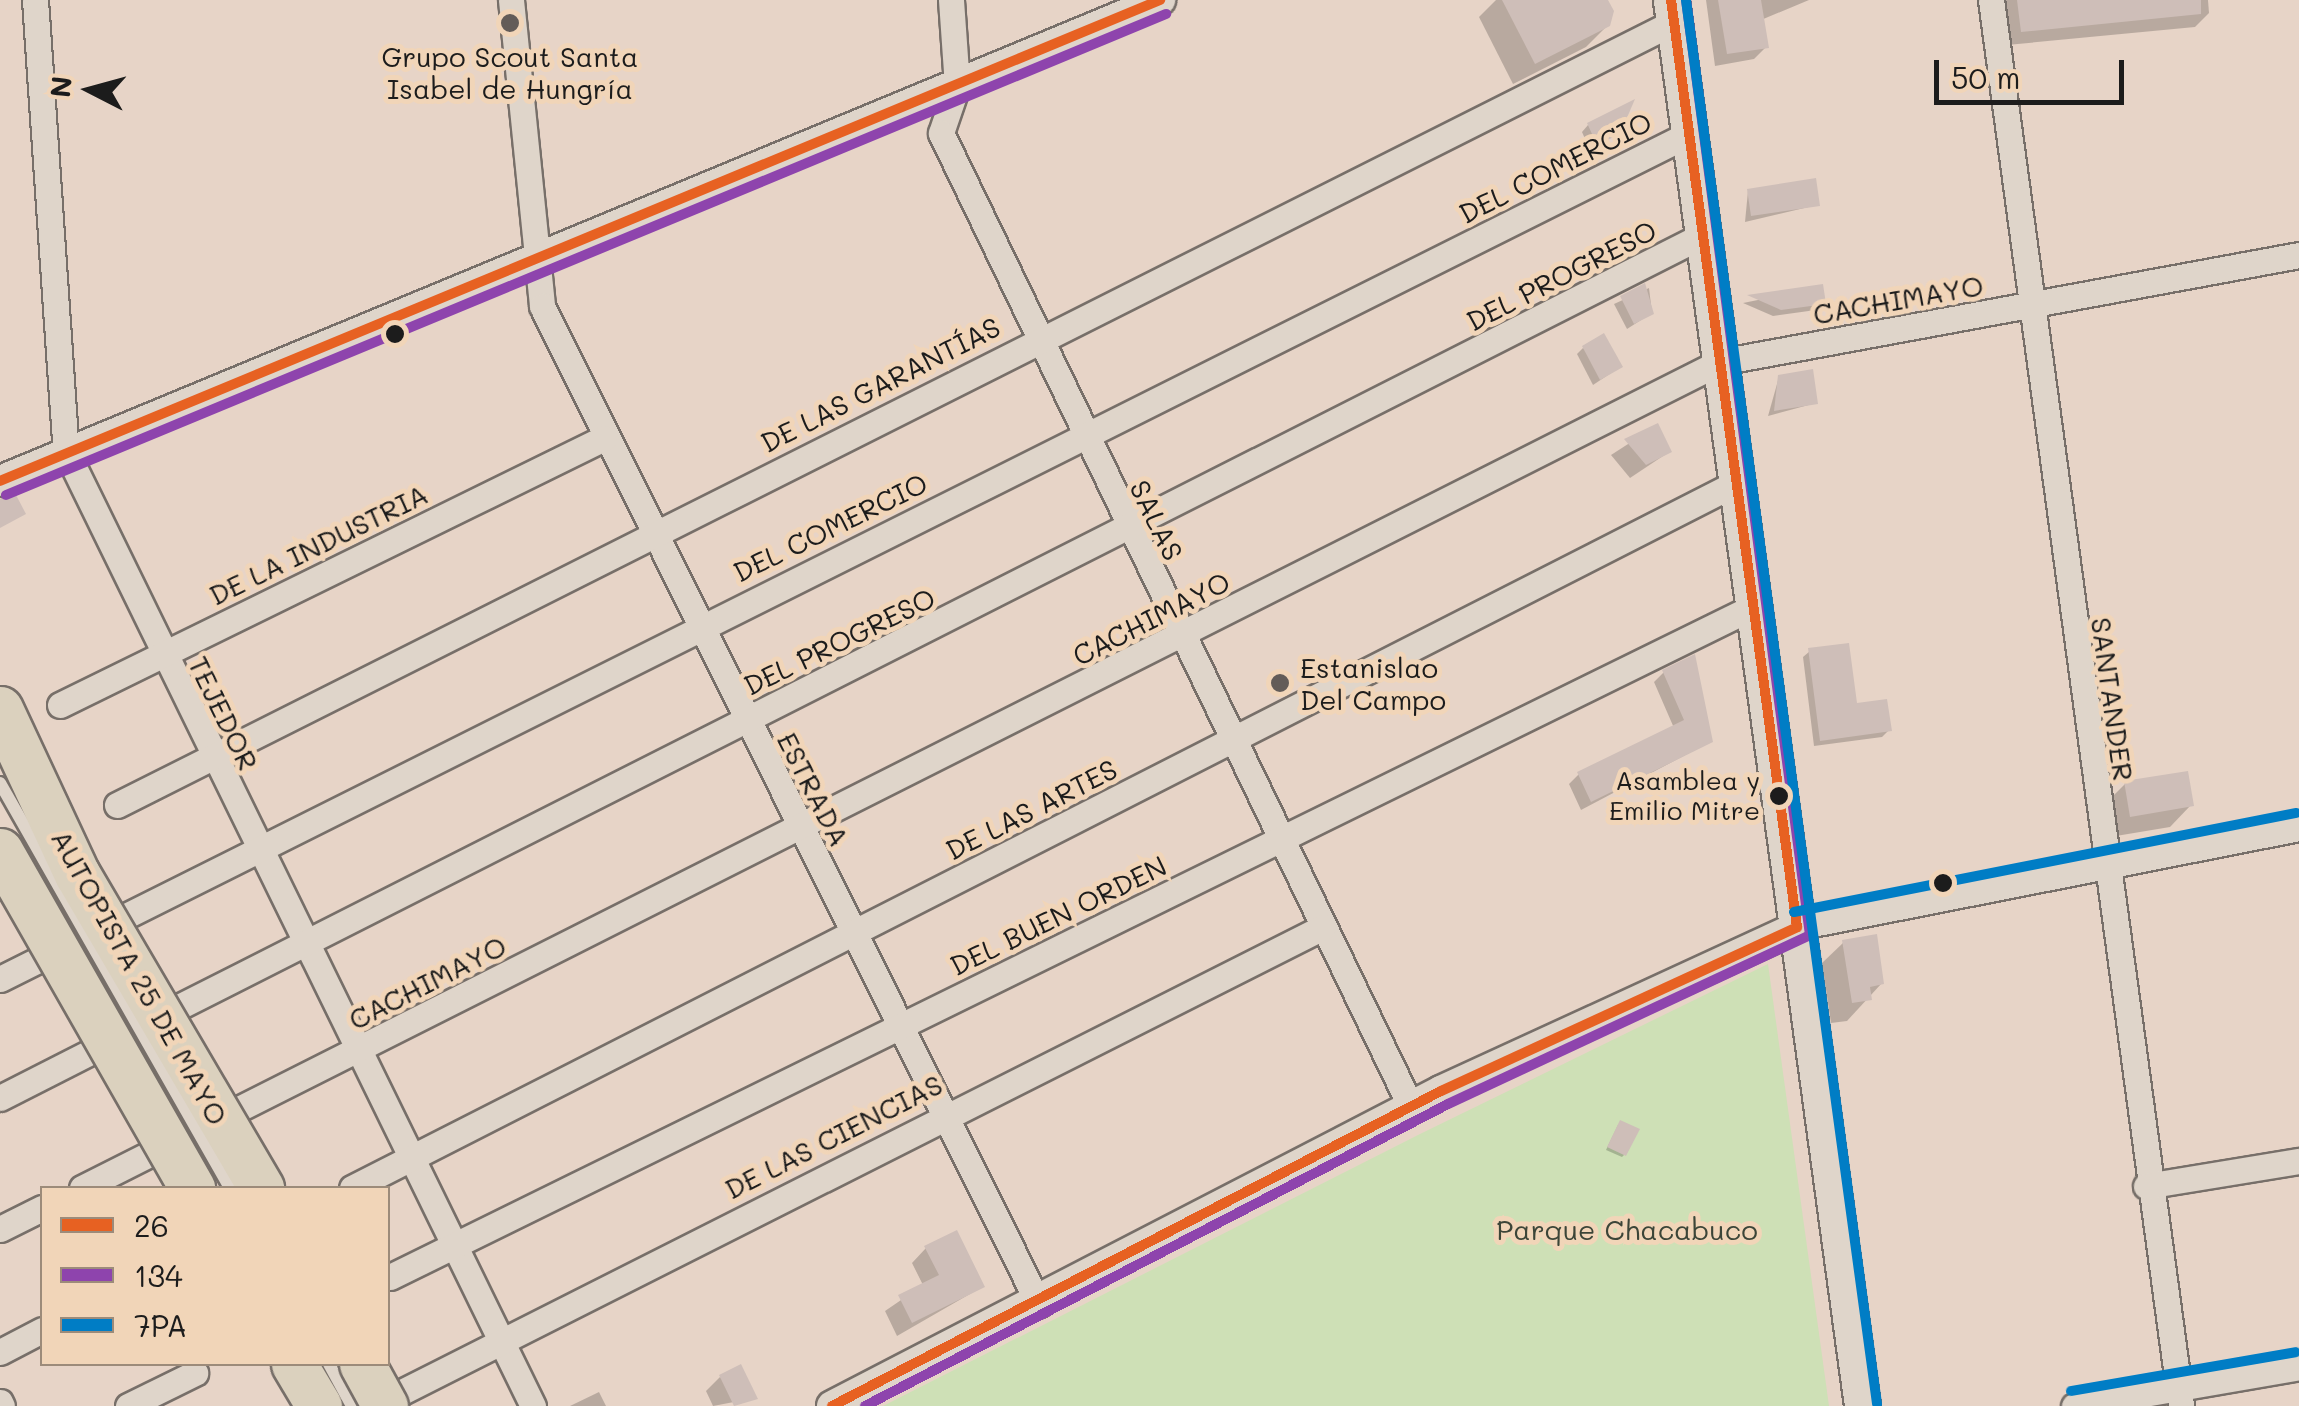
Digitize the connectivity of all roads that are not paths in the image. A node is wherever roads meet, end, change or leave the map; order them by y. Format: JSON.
{"nodes":[{"id":1,"x":36,"y":0,"type":"edge"},
{"id":2,"x":511,"y":0,"type":"edge"},
{"id":3,"x":951,"y":0,"type":"edge"},
{"id":4,"x":1160,"y":0,"type":"edge"},
{"id":5,"x":1990,"y":0,"type":"edge"},
{"id":6,"x":1672,"y":11,"type":"edge"},
{"id":7,"x":958,"y":86,"type":"junction"},
{"id":8,"x":1689,"y":134,"type":"junction"},
{"id":9,"x":1702,"y":235,"type":"junction"},
{"id":10,"x":2299,"y":255,"type":"edge"},
{"id":11,"x":535,"y":262,"type":"junction"},
{"id":12,"x":2030,"y":305,"type":"junction"},
{"id":13,"x":1035,"y":339,"type":"junction"},
{"id":14,"x":1720,"y":362,"type":"junction"},
{"id":15,"x":1083,"y":437,"type":"junction"},
{"id":16,"x":604,"y":438,"type":"junction"},
{"id":17,"x":66,"y":452,"type":"junction"},
{"id":18,"x":0,"y":480,"type":"edge"},
{"id":19,"x":1736,"y":483,"type":"junction"},
{"id":20,"x":1130,"y":532,"type":"junction"},
{"id":21,"x":652,"y":533,"type":"junction"},
{"id":22,"x":1754,"y":607,"type":"junction"},
{"id":23,"x":698,"y":624,"type":"junction"},
{"id":24,"x":1181,"y":637,"type":"junction"},
{"id":25,"x":162,"y":654,"type":"junction"},
{"id":26,"x":60,"y":705,"type":"dead end"},
{"id":27,"x":0,"y":708,"type":"edge"},
{"id":28,"x":746,"y":720,"type":"junction"},
{"id":29,"x":1232,"y":741,"type":"junction"},
{"id":30,"x":212,"y":756,"type":"junction"},
{"id":31,"x":0,"y":783,"type":"edge"},
{"id":32,"x":116,"y":806,"type":"dead end"},
{"id":33,"x":799,"y":826,"type":"junction"},
{"id":34,"x":2299,"y":828,"type":"edge"},
{"id":35,"x":1280,"y":841,"type":"junction"},
{"id":36,"x":258,"y":850,"type":"junction"},
{"id":37,"x":0,"y":851,"type":"edge"},
{"id":38,"x":2104,"y":863,"type":"junction"},
{"id":39,"x":1323,"y":927,"type":"junction"},
{"id":40,"x":1796,"y":927,"type":"junction"},
{"id":41,"x":852,"y":932,"type":"junction"},
{"id":42,"x":304,"y":943,"type":"junction"},
{"id":43,"x":0,"y":979,"type":"edge"},
{"id":44,"x":900,"y":1026,"type":"junction"},
{"id":45,"x":357,"y":1051,"type":"junction"},
{"id":46,"x":0,"y":1098,"type":"edge"},
{"id":47,"x":1410,"y":1107,"type":"junction"},
{"id":48,"x":942,"y":1112,"type":"junction"},
{"id":49,"x":411,"y":1160,"type":"junction"},
{"id":50,"x":2299,"y":1161,"type":"edge"},
{"id":51,"x":86,"y":1186,"type":"edge"},
{"id":52,"x":191,"y":1186,"type":"edge"},
{"id":53,"x":229,"y":1186,"type":"edge"},
{"id":54,"x":260,"y":1186,"type":"edge"},
{"id":55,"x":356,"y":1186,"type":"edge"},
{"id":56,"x":2146,"y":1186,"type":"junction"},
{"id":57,"x":40,"y":1209,"type":"edge"},
{"id":58,"x":0,"y":1229,"type":"edge"},
{"id":59,"x":454,"y":1246,"type":"junction"},
{"id":60,"x":390,"y":1277,"type":"edge"},
{"id":61,"x":1039,"y":1304,"type":"junction"},
{"id":62,"x":40,"y":1331,"type":"edge"},
{"id":63,"x":501,"y":1343,"type":"junction"},
{"id":64,"x":0,"y":1352,"type":"edge"},
{"id":65,"x":295,"y":1366,"type":"edge"},
{"id":66,"x":330,"y":1366,"type":"edge"},
{"id":67,"x":363,"y":1366,"type":"edge"},
{"id":68,"x":2299,"y":1366,"type":"edge"},
{"id":69,"x":194,"y":1373,"type":"dead end"},
{"id":70,"x":2180,"y":1398,"type":"edge"},
{"id":71,"x":128,"y":1406,"type":"edge"},
{"id":72,"x":320,"y":1406,"type":"edge"},
{"id":73,"x":352,"y":1406,"type":"edge"},
{"id":74,"x":374,"y":1406,"type":"edge"},
{"id":75,"x":385,"y":1406,"type":"edge"},
{"id":76,"x":532,"y":1406,"type":"edge"},
{"id":77,"x":832,"y":1406,"type":"edge"},
{"id":78,"x":1862,"y":1406,"type":"edge"},
{"id":79,"x":2074,"y":1406,"type":"edge"}],
"edges":[{"from":1,"to":17,"type":"street","name":"TEJEDOR"},
{"from":2,"to":11,"type":"street","name":"ESTRADA"},
{"from":3,"to":7,"type":"street","name":"SALAS"},
{"from":4,"to":7,"type":"street"},
{"from":5,"to":12,"type":"street","name":"SANTANDER"},
{"from":6,"to":8,"type":"main road"},
{"from":6,"to":13,"type":"street","name":"DE LAS GARANTÍAS"},
{"from":7,"to":11,"type":"street"},
{"from":7,"to":13,"type":"street","name":"SALAS"},
{"from":8,"to":9,"type":"main road"},
{"from":8,"to":15,"type":"street","name":"DEL COMERCIO"},
{"from":9,"to":14,"type":"main road"},
{"from":9,"to":20,"type":"street","name":"DEL PROGRESO"},
{"from":10,"to":12,"type":"street","name":"CACHIMAYO"},
{"from":11,"to":16,"type":"street","name":"ESTRADA"},
{"from":11,"to":17,"type":"street"},
{"from":12,"to":14,"type":"street","name":"CACHIMAYO"},
{"from":12,"to":38,"type":"street","name":"SANTANDER"},
{"from":13,"to":15,"type":"street","name":"SALAS"},
{"from":13,"to":21,"type":"street","name":"DE LAS GARANTÍAS"},
{"from":14,"to":19,"type":"main road"},
{"from":14,"to":24,"type":"street","name":"CACHIMAYO"},
{"from":15,"to":20,"type":"street","name":"SALAS"},
{"from":15,"to":23,"type":"street","name":"DEL COMERCIO"},
{"from":16,"to":21,"type":"street","name":"ESTRADA"},
{"from":16,"to":25,"type":"street","name":"DE LA INDUSTRIA"},
{"from":17,"to":18,"type":"street"},
{"from":17,"to":25,"type":"street","name":"TEJEDOR"},
{"from":19,"to":22,"type":"main road"},
{"from":19,"to":29,"type":"street","name":"DE LAS ARTES"},
{"from":20,"to":24,"type":"street","name":"SALAS"},
{"from":20,"to":28,"type":"street","name":"DEL PROGRESO"},
{"from":21,"to":23,"type":"street","name":"ESTRADA"},
{"from":21,"to":30,"type":"street","name":"DE LAS GARANTÍAS"},
{"from":22,"to":35,"type":"street","name":"DEL BUEN ORDEN"},
{"from":22,"to":40,"type":"main road"},
{"from":23,"to":28,"type":"street","name":"ESTRADA"},
{"from":23,"to":36,"type":"street","name":"DEL COMERCIO"},
{"from":24,"to":29,"type":"street","name":"SALAS"},
{"from":24,"to":33,"type":"street","name":"CACHIMAYO"},
{"from":25,"to":26,"type":"street","name":"DE LA INDUSTRIA"},
{"from":25,"to":30,"type":"street","name":"TEJEDOR"},
{"from":27,"to":54,"type":"highway","name":"AUTOPISTA 25 DE MAYO","bridge":true},
{"from":28,"to":33,"type":"street","name":"ESTRADA"},
{"from":28,"to":42,"type":"street","name":"DEL PROGRESO"},
{"from":29,"to":35,"type":"street","name":"SALAS"},
{"from":29,"to":41,"type":"street","name":"DE LAS ARTES"},
{"from":30,"to":32,"type":"street","name":"DE LAS GARANTÍAS"},
{"from":30,"to":36,"type":"street","name":"TEJEDOR"},
{"from":31,"to":53,"type":"lane","bridge":true},
{"from":33,"to":41,"type":"street","name":"ESTRADA"},
{"from":33,"to":45,"type":"street","name":"CACHIMAYO"},
{"from":34,"to":38,"type":"street"},
{"from":35,"to":39,"type":"street","name":"SALAS"},
{"from":35,"to":44,"type":"street","name":"DEL BUEN ORDEN"},
{"from":36,"to":42,"type":"street","name":"TEJEDOR"},
{"from":36,"to":43,"type":"street","name":"DEL COMERCIO"},
{"from":37,"to":52,"type":"highway","bridge":true},
{"from":38,"to":40,"type":"street"},
{"from":38,"to":56,"type":"street","name":"SANTANDER"},
{"from":39,"to":47,"type":"street","name":"SALAS"},
{"from":39,"to":48,"type":"street","name":"DE LAS CIENCIAS"},
{"from":40,"to":47,"type":"street"},
{"from":40,"to":78,"type":"main road"},
{"from":41,"to":44,"type":"street","name":"ESTRADA"},
{"from":41,"to":49,"type":"street","name":"DE LAS ARTES"},
{"from":42,"to":45,"type":"street","name":"TEJEDOR"},
{"from":42,"to":46,"type":"street","name":"DEL PROGRESO"},
{"from":44,"to":48,"type":"street","name":"ESTRADA"},
{"from":44,"to":59,"type":"street","name":"DEL BUEN ORDEN"},
{"from":45,"to":49,"type":"street","name":"TEJEDOR"},
{"from":45,"to":51,"type":"street","name":"CACHIMAYO"},
{"from":47,"to":61,"type":"street"},
{"from":48,"to":61,"type":"street","name":"ESTRADA"},
{"from":48,"to":63,"type":"street","name":"DE LAS CIENCIAS"},
{"from":49,"to":55,"type":"street","name":"DE LAS ARTES"},
{"from":49,"to":59,"type":"street","name":"TEJEDOR"},
{"from":50,"to":56,"type":"street"},
{"from":56,"to":70,"type":"street","name":"SANTANDER"},
{"from":57,"to":58,"type":"street"},
{"from":59,"to":60,"type":"street","name":"DEL BUEN ORDEN"},
{"from":59,"to":63,"type":"street","name":"TEJEDOR"},
{"from":61,"to":77,"type":"street"},
{"from":62,"to":64,"type":"street"},
{"from":63,"to":74,"type":"street","name":"DE LAS CIENCIAS"},
{"from":63,"to":76,"type":"street","name":"TEJEDOR"},
{"from":65,"to":72,"type":"highway"},
{"from":66,"to":73,"type":"lane"},
{"from":67,"to":75,"type":"highway","bridge":true},
{"from":68,"to":70,"type":"street"},
{"from":69,"to":71,"type":"street"},
{"from":70,"to":79,"type":"street"}]}
